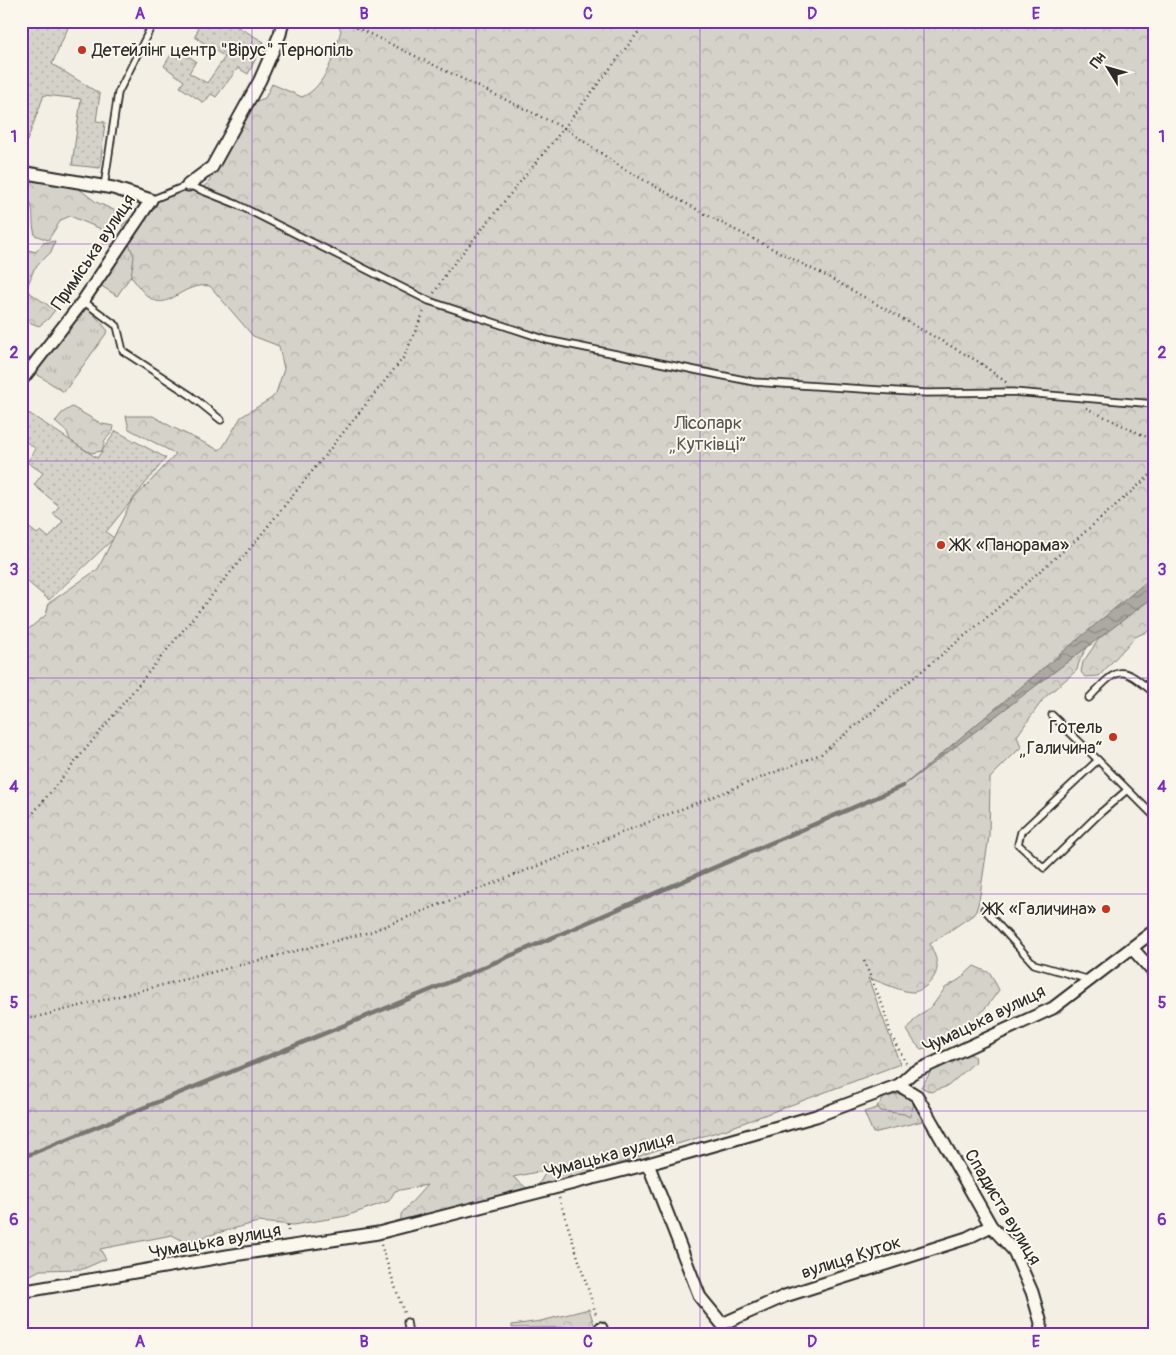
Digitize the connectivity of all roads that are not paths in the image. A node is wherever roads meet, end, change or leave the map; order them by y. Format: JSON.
{"nodes":[{"id":1,"x":138,"y":21,"type":"edge"},
{"id":2,"x":283,"y":21,"type":"edge"},
{"id":3,"x":21,"y":172,"type":"edge"},
{"id":4,"x":188,"y":185,"type":"junction"},
{"id":5,"x":104,"y":187,"type":"junction"},
{"id":6,"x":151,"y":200,"type":"junction"},
{"id":7,"x":83,"y":301,"type":"junction"},
{"id":8,"x":21,"y":381,"type":"edge"},
{"id":9,"x":1155,"y":404,"type":"edge"},
{"id":10,"x":221,"y":420,"type":"dead end"},
{"id":11,"x":1155,"y":694,"type":"edge"},
{"id":12,"x":1089,"y":698,"type":"dead end"},
{"id":13,"x":1052,"y":715,"type":"dead end"},
{"id":14,"x":1098,"y":760,"type":"junction"},
{"id":15,"x":1127,"y":790,"type":"junction"},
{"id":16,"x":1155,"y":817,"type":"edge"},
{"id":17,"x":984,"y":909,"type":"dead end"},
{"id":18,"x":1155,"y":930,"type":"edge"},
{"id":19,"x":1132,"y":948,"type":"junction"},
{"id":20,"x":1155,"y":974,"type":"edge"},
{"id":21,"x":1090,"y":980,"type":"junction"},
{"id":22,"x":899,"y":1085,"type":"junction"},
{"id":23,"x":648,"y":1164,"type":"junction"},
{"id":24,"x":991,"y":1226,"type":"junction"},
{"id":25,"x":24,"y":1292,"type":"edge"},
{"id":26,"x":407,"y":1322,"type":"road end"},
{"id":27,"x":724,"y":1329,"type":"edge"},
{"id":28,"x":409,"y":1334,"type":"edge"},
{"id":29,"x":1040,"y":1334,"type":"edge"}],
"edges":[{"from":1,"to":5,"type":"lane"},
{"from":2,"to":4,"type":"street"},
{"from":3,"to":5,"type":"street","name":"Приміська вулиця"},
{"from":4,"to":6,"type":"lane"},
{"from":4,"to":9,"type":"lane"},
{"from":5,"to":6,"type":"street","name":"Приміська вулиця"},
{"from":6,"to":7,"type":"street","name":"Приміська вулиця"},
{"from":7,"to":8,"type":"street","name":"Приміська вулиця"},
{"from":7,"to":10,"type":"lane"},
{"from":11,"to":12,"type":"lane"},
{"from":13,"to":14,"type":"lane"},
{"from":14,"to":15,"type":"lane"},
{"from":14,"to":15,"type":"lane"},
{"from":15,"to":16,"type":"lane"},
{"from":17,"to":21,"type":"lane"},
{"from":18,"to":19,"type":"street","name":"Чумацька вулиця"},
{"from":19,"to":20,"type":"street"},
{"from":19,"to":21,"type":"street","name":"Чумацька вулиця"},
{"from":21,"to":22,"type":"street","name":"Чумацька вулиця"},
{"from":22,"to":23,"type":"street","name":"Чумацька вулиця"},
{"from":22,"to":24,"type":"street","name":"Спадиста вулиця"},
{"from":23,"to":25,"type":"street","name":"Чумацька вулиця"},
{"from":23,"to":27,"type":"street","name":"вулиця Куток"},
{"from":24,"to":27,"type":"street","name":"вулиця Куток"},
{"from":24,"to":29,"type":"street","name":"Спадиста вулиця"},
{"from":26,"to":28,"type":"lane"}]}
